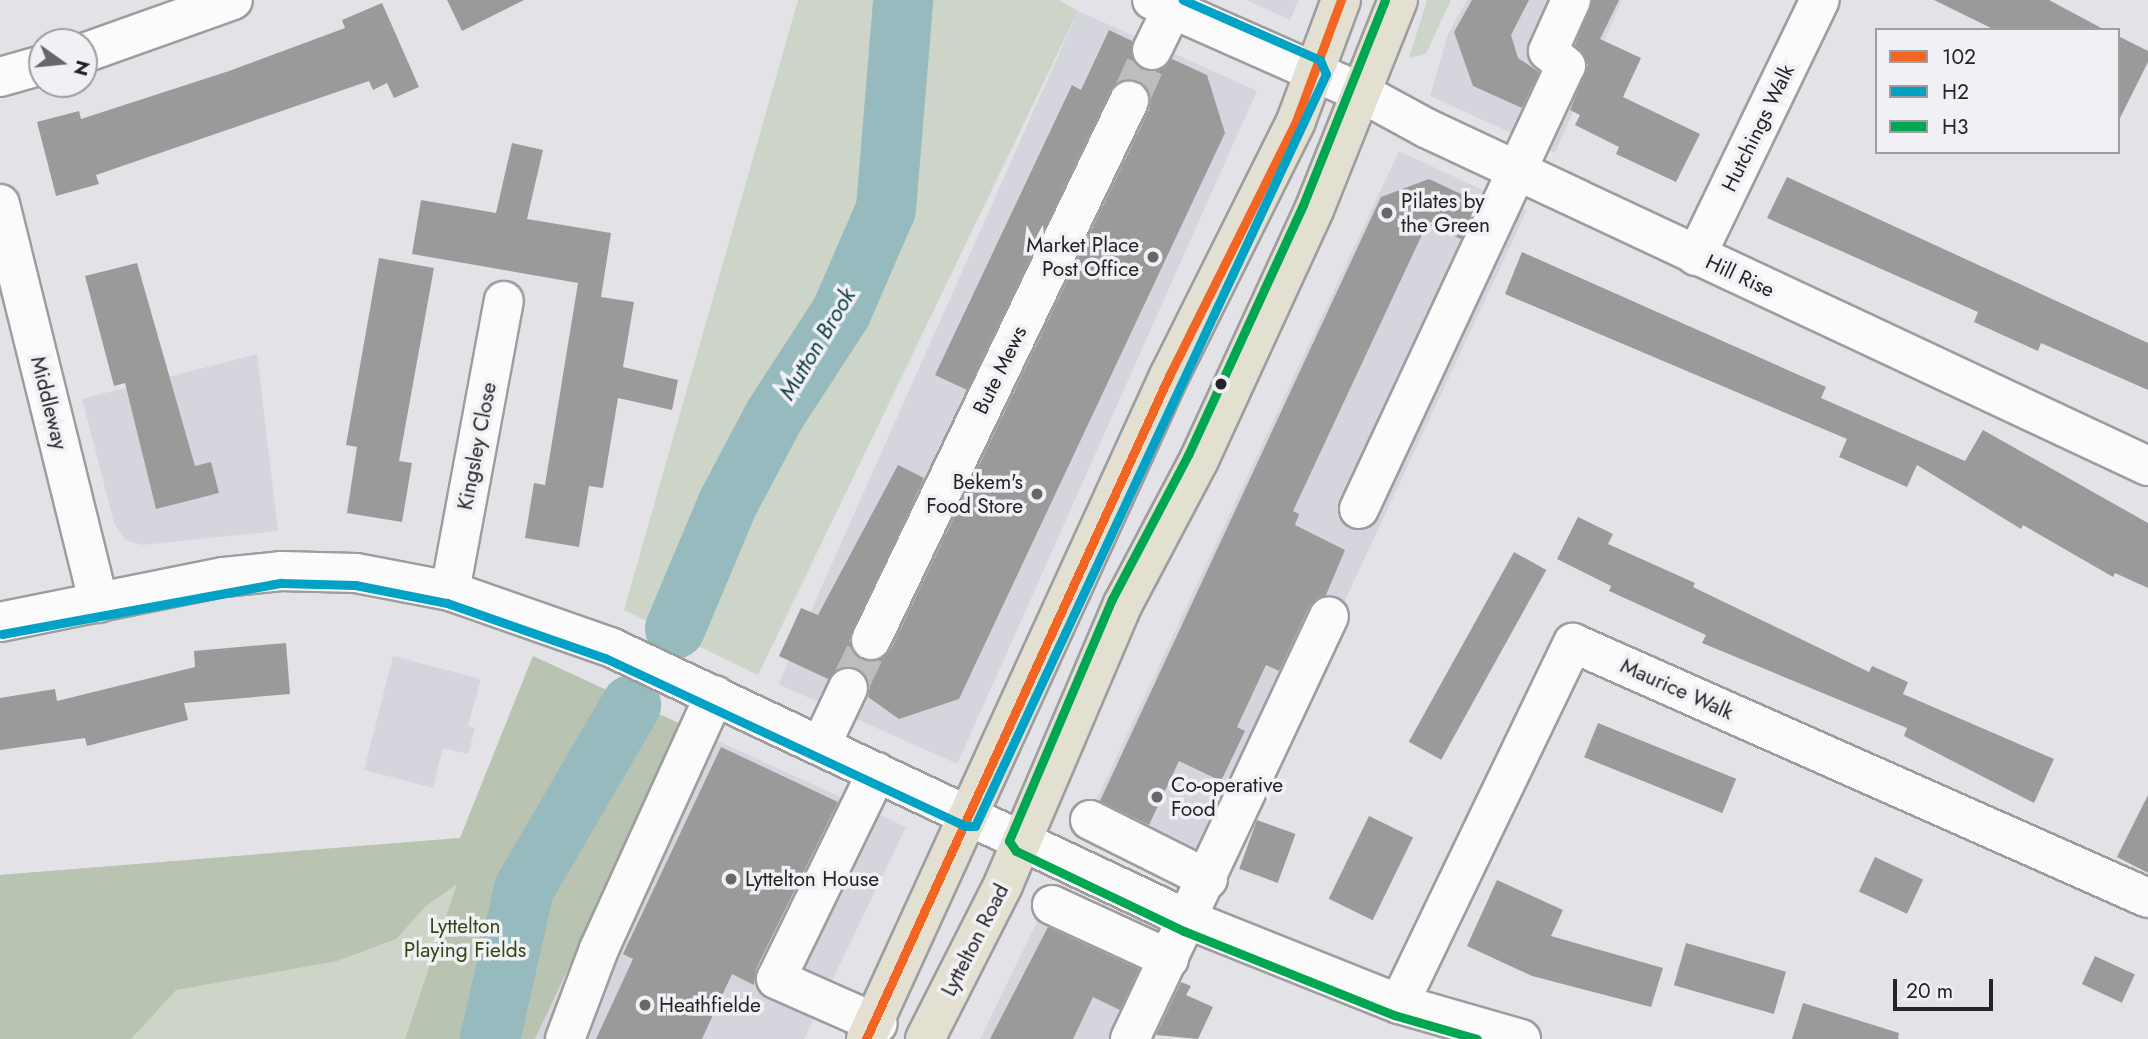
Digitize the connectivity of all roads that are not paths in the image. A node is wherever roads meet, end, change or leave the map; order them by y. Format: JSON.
{"nodes":[{"id":1,"x":233,"y":0,"type":"edge"},
{"id":2,"x":1342,"y":0,"type":"edge"},
{"id":3,"x":1398,"y":0,"type":"edge"},
{"id":4,"x":1572,"y":0,"type":"edge"},
{"id":5,"x":1821,"y":0,"type":"edge"},
{"id":6,"x":1162,"y":5,"type":"edge"},
{"id":7,"x":98,"y":48,"type":"edge"},
{"id":8,"x":1152,"y":50,"type":"tunnel mouth"},
{"id":9,"x":28,"y":69,"type":"edge"},
{"id":10,"x":0,"y":77,"type":"edge"},
{"id":11,"x":1336,"y":81,"type":"junction"},
{"id":12,"x":1129,"y":101,"type":"tunnel mouth"},
{"id":13,"x":1516,"y":170,"type":"junction"},
{"id":14,"x":0,"y":204,"type":"edge"},
{"id":15,"x":1696,"y":256,"type":"junction"},
{"id":16,"x":504,"y":301,"type":"dead end"},
{"id":17,"x":2148,"y":466,"type":"edge"},
{"id":18,"x":1359,"y":509,"type":"dead end"},
{"id":19,"x":450,"y":591,"type":"junction"},
{"id":20,"x":99,"y":603,"type":"junction"},
{"id":21,"x":1329,"y":617,"type":"dead end"},
{"id":22,"x":0,"y":622,"type":"edge"},
{"id":23,"x":871,"y":640,"type":"tunnel mouth"},
{"id":24,"x":848,"y":688,"type":"tunnel mouth"},
{"id":25,"x":715,"y":695,"type":"junction"},
{"id":26,"x":821,"y":745,"type":"junction"},
{"id":27,"x":877,"y":772,"type":"junction"},
{"id":28,"x":1090,"y":820,"type":"dead end"},
{"id":29,"x":995,"y":827,"type":"junction"},
{"id":30,"x":1208,"y":879,"type":"junction"},
{"id":31,"x":2148,"y":898,"type":"edge"},
{"id":32,"x":1052,"y":905,"type":"dead end"},
{"id":33,"x":1189,"y":919,"type":"junction"},
{"id":34,"x":1170,"y":959,"type":"junction"},
{"id":35,"x":1399,"y":1004,"type":"junction"},
{"id":36,"x":872,"y":1032,"type":"edge"},
{"id":37,"x":565,"y":1039,"type":"edge"},
{"id":38,"x":925,"y":1039,"type":"edge"},
{"id":39,"x":1129,"y":1039,"type":"edge"},
{"id":40,"x":1521,"y":1039,"type":"edge"}],
"edges":[{"from":1,"to":7,"type":"street"},
{"from":2,"to":11,"type":"highway"},
{"from":3,"to":11,"type":"highway"},
{"from":4,"to":13,"type":"street"},
{"from":5,"to":15,"type":"street","name":"Hutchings Walk"},
{"from":6,"to":8,"type":"street"},
{"from":6,"to":11,"type":"street","name":"Hill Rise"},
{"from":9,"to":10,"type":"street"},
{"from":11,"to":13,"type":"street","name":"Hill Rise"},
{"from":11,"to":29,"type":"highway"},
{"from":11,"to":29,"type":"highway"},
{"from":12,"to":23,"type":"street","name":"Bute Mews"},
{"from":13,"to":15,"type":"street","name":"Hill Rise"},
{"from":13,"to":18,"type":"street"},
{"from":14,"to":20,"type":"street","name":"Middleway"},
{"from":15,"to":17,"type":"street","name":"Hill Rise"},
{"from":16,"to":19,"type":"street","name":"Kingsley Close"},
{"from":19,"to":20,"type":"street"},
{"from":19,"to":25,"type":"street"},
{"from":20,"to":22,"type":"street"},
{"from":21,"to":30,"type":"street"},
{"from":24,"to":26,"type":"street"},
{"from":25,"to":26,"type":"street"},
{"from":25,"to":37,"type":"street"},
{"from":26,"to":27,"type":"street"},
{"from":27,"to":29,"type":"street"},
{"from":27,"to":36,"type":"street"},
{"from":28,"to":30,"type":"street"},
{"from":29,"to":33,"type":"street"},
{"from":29,"to":36,"type":"highway"},
{"from":29,"to":38,"type":"highway","name":"Lyttelton Road"},
{"from":30,"to":33,"type":"street"},
{"from":31,"to":35,"type":"street","name":"Maurice Walk"},
{"from":32,"to":34,"type":"street"},
{"from":33,"to":34,"type":"street"},
{"from":33,"to":35,"type":"street"},
{"from":34,"to":39,"type":"street"},
{"from":35,"to":40,"type":"street"}]}
